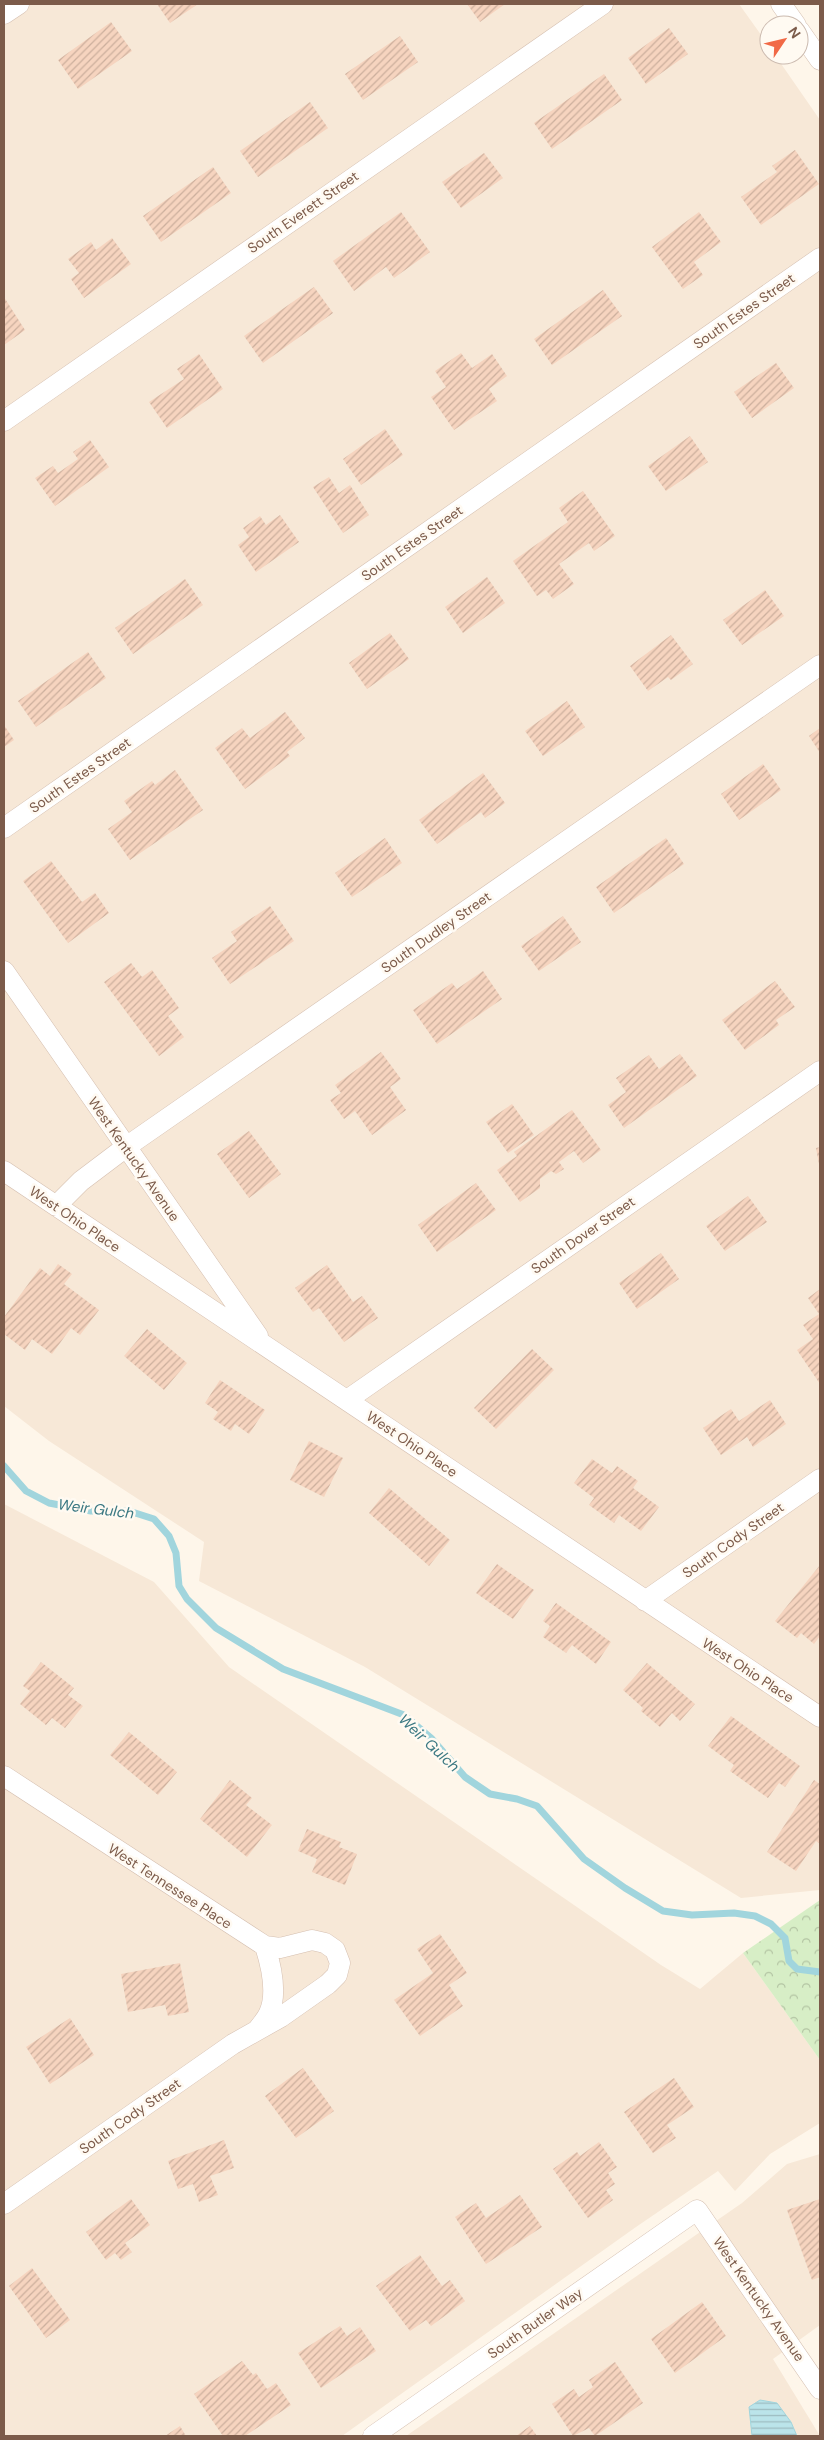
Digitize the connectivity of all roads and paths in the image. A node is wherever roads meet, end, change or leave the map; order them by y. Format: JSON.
{"nodes":[{"id":1,"x":19,"y":4,"type":"edge"},
{"id":2,"x":603,"y":4,"type":"edge"},
{"id":3,"x":781,"y":4,"type":"edge"},
{"id":4,"x":4,"y":14,"type":"edge"},
{"id":5,"x":789,"y":15,"type":"edge"},
{"id":6,"x":809,"y":44,"type":"edge"},
{"id":7,"x":820,"y":60,"type":"edge"},
{"id":8,"x":820,"y":258,"type":"edge"},
{"id":9,"x":4,"y":421,"type":"edge"},
{"id":10,"x":820,"y":665,"type":"edge"},
{"id":11,"x":4,"y":828,"type":"edge"},
{"id":12,"x":4,"y":971,"type":"edge"},
{"id":13,"x":820,"y":1071,"type":"edge"},
{"id":14,"x":126,"y":1147,"type":"junction"},
{"id":15,"x":4,"y":1171,"type":"edge"},
{"id":16,"x":56,"y":1206,"type":"junction"},
{"id":17,"x":265,"y":1345,"type":"junction"},
{"id":18,"x":347,"y":1400,"type":"junction"},
{"id":19,"x":820,"y":1479,"type":"edge"},
{"id":20,"x":645,"y":1601,"type":"junction"},
{"id":21,"x":820,"y":1717,"type":"edge"},
{"id":22,"x":4,"y":1776,"type":"edge"},
{"id":23,"x":264,"y":1946,"type":"junction"},
{"id":24,"x":258,"y":2029,"type":"junction"},
{"id":25,"x":4,"y":2204,"type":"edge"},
{"id":26,"x":697,"y":2210,"type":"joint"},
{"id":27,"x":820,"y":2389,"type":"edge"},
{"id":28,"x":373,"y":2436,"type":"edge"}],
"edges":[{"from":1,"to":4,"type":"street"},
{"from":2,"to":9,"type":"street","name":"South Everett Street"},
{"from":3,"to":5,"type":"street"},
{"from":6,"to":7,"type":"street"},
{"from":8,"to":11,"type":"street","name":"South Estes Street"},
{"from":10,"to":14,"type":"street","name":"South Dudley Street"},
{"from":12,"to":14,"type":"street","name":"West Kentucky Avenue"},
{"from":13,"to":18,"type":"street","name":"South Dover Street"},
{"from":14,"to":16,"type":"street","name":"South Dudley Street"},
{"from":14,"to":17,"type":"street","name":"West Kentucky Avenue"},
{"from":15,"to":16,"type":"street","name":"West Ohio Place"},
{"from":16,"to":17,"type":"street","name":"West Ohio Place"},
{"from":17,"to":18,"type":"street","name":"West Ohio Place"},
{"from":18,"to":20,"type":"street","name":"West Ohio Place"},
{"from":19,"to":20,"type":"street","name":"South Cody Street"},
{"from":20,"to":21,"type":"street","name":"West Ohio Place"},
{"from":22,"to":23,"type":"street","name":"West Tennessee Place"},
{"from":23,"to":24,"type":"street","name":"South Cody Street"},
{"from":23,"to":24,"type":"street","name":"South Cody Street"},
{"from":24,"to":25,"type":"street","name":"South Cody Street"},
{"from":26,"to":27,"type":"street","name":"West Kentucky Avenue"},
{"from":26,"to":28,"type":"street","name":"South Butler Way"}]}
